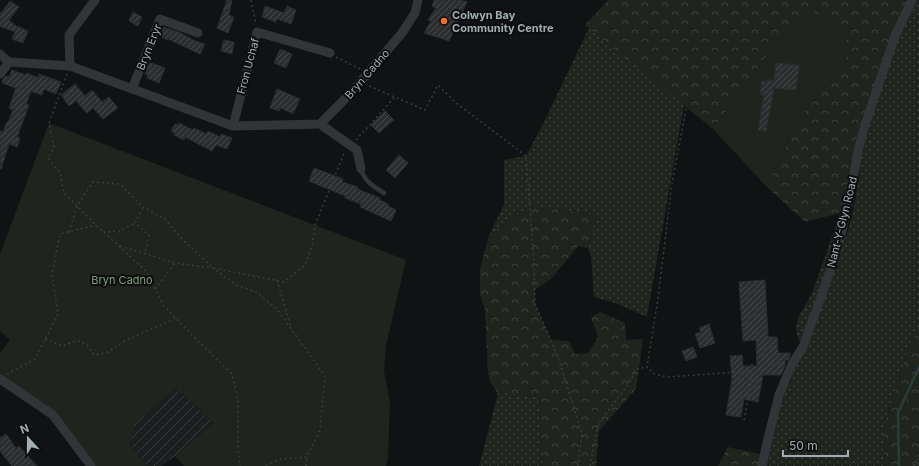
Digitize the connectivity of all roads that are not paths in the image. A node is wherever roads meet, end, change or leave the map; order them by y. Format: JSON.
{"nodes":[{"id":1,"x":95,"y":0,"type":"edge"},
{"id":2,"x":418,"y":0,"type":"edge"},
{"id":3,"x":912,"y":0,"type":"edge"},
{"id":4,"x":198,"y":33,"type":"dead end"},
{"id":5,"x":330,"y":53,"type":"road end"},
{"id":6,"x":0,"y":54,"type":"edge"},
{"id":7,"x":9,"y":62,"type":"junction"},
{"id":8,"x":70,"y":66,"type":"junction"},
{"id":9,"x":0,"y":74,"type":"edge"},
{"id":10,"x":132,"y":89,"type":"junction"},
{"id":11,"x":320,"y":124,"type":"junction"},
{"id":12,"x":233,"y":126,"type":"junction"},
{"id":13,"x":361,"y":169,"type":"joint"},
{"id":14,"x":384,"y":193,"type":"dead end"},
{"id":15,"x":3,"y":376,"type":"edge"},
{"id":16,"x":91,"y":466,"type":"edge"},
{"id":17,"x":762,"y":466,"type":"edge"}],
"edges":[{"from":1,"to":8,"type":"street"},
{"from":2,"to":11,"type":"street","name":"Bryn Cadno"},
{"from":3,"to":17,"type":"street","name":"Nant-Y-Glyn Road"},
{"from":4,"to":10,"type":"street","name":"Bryn Eryr"},
{"from":5,"to":12,"type":"street","name":"Fron Uchaf"},
{"from":6,"to":7,"type":"street"},
{"from":7,"to":8,"type":"street"},
{"from":7,"to":9,"type":"street"},
{"from":8,"to":10,"type":"street"},
{"from":10,"to":12,"type":"street"},
{"from":11,"to":12,"type":"street"},
{"from":11,"to":13,"type":"street"},
{"from":13,"to":14,"type":"lane"},
{"from":15,"to":16,"type":"street"}]}
